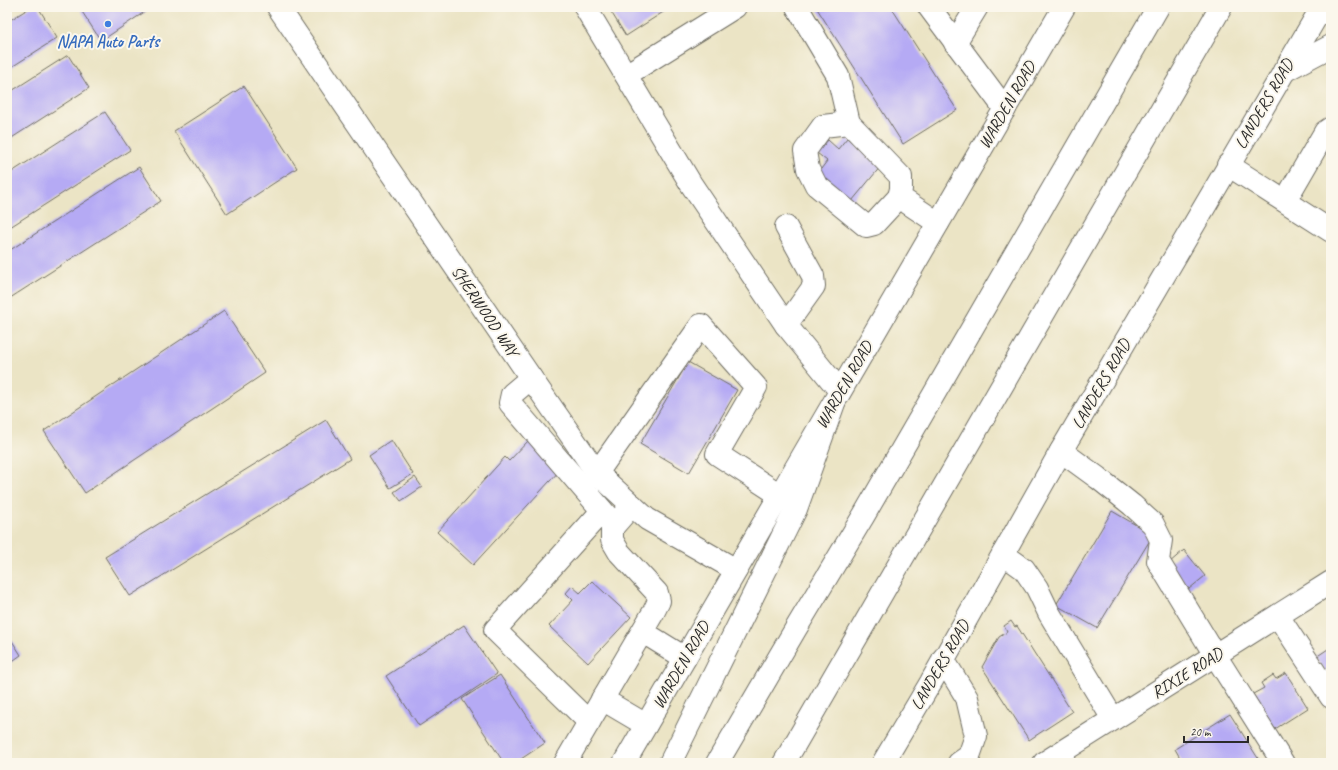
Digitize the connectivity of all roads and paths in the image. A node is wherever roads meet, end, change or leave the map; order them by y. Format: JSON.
{"nodes":[{"id":1,"x":278,"y":7,"type":"edge"},
{"id":2,"x":585,"y":7,"type":"edge"},
{"id":3,"x":735,"y":7,"type":"edge"},
{"id":4,"x":797,"y":7,"type":"edge"},
{"id":5,"x":929,"y":7,"type":"edge"},
{"id":6,"x":977,"y":7,"type":"edge"},
{"id":7,"x":1064,"y":7,"type":"edge"},
{"id":8,"x":1158,"y":7,"type":"edge"},
{"id":9,"x":1221,"y":7,"type":"edge"},
{"id":10,"x":1322,"y":7,"type":"edge"},
{"id":11,"x":955,"y":43,"type":"junction"},
{"id":12,"x":1331,"y":46,"type":"edge"},
{"id":13,"x":1283,"y":72,"type":"junction"},
{"id":14,"x":626,"y":75,"type":"junction"},
{"id":15,"x":1004,"y":109,"type":"junction"},
{"id":16,"x":849,"y":122,"type":"junction"},
{"id":17,"x":1331,"y":128,"type":"edge"},
{"id":18,"x":1228,"y":165,"type":"junction"},
{"id":19,"x":899,"y":197,"type":"junction"},
{"id":20,"x":1285,"y":201,"type":"junction"},
{"id":21,"x":938,"y":222,"type":"junction"},
{"id":22,"x":786,"y":226,"type":"dead end"},
{"id":23,"x":1331,"y":231,"type":"edge"},
{"id":24,"x":786,"y":325,"type":"junction"},
{"id":25,"x":531,"y":378,"type":"junction"},
{"id":26,"x":837,"y":397,"type":"junction"},
{"id":27,"x":1061,"y":451,"type":"junction"},
{"id":28,"x":597,"y":473,"type":"junction"},
{"id":29,"x":780,"y":495,"type":"junction"},
{"id":30,"x":632,"y":505,"type":"junction"},
{"id":31,"x":608,"y":518,"type":"junction"},
{"id":32,"x":1003,"y":554,"type":"junction"},
{"id":33,"x":736,"y":570,"type":"junction"},
{"id":34,"x":1331,"y":582,"type":"edge"},
{"id":35,"x":1278,"y":616,"type":"junction"},
{"id":36,"x":642,"y":632,"type":"junction"},
{"id":37,"x":1215,"y":655,"type":"junction"},
{"id":38,"x":685,"y":658,"type":"junction"},
{"id":39,"x":944,"y":659,"type":"junction"},
{"id":40,"x":1331,"y":697,"type":"edge"},
{"id":41,"x":602,"y":700,"type":"junction"},
{"id":42,"x":1113,"y":719,"type":"junction"},
{"id":43,"x":589,"y":722,"type":"junction"},
{"id":44,"x":646,"y":725,"type":"junction"},
{"id":45,"x":1057,"y":760,"type":"edge"},
{"id":46,"x":967,"y":761,"type":"edge"},
{"id":47,"x":565,"y":763,"type":"edge"},
{"id":48,"x":624,"y":763,"type":"edge"},
{"id":49,"x":670,"y":763,"type":"edge"},
{"id":50,"x":717,"y":763,"type":"edge"},
{"id":51,"x":784,"y":763,"type":"edge"},
{"id":52,"x":883,"y":763,"type":"edge"},
{"id":53,"x":1283,"y":763,"type":"edge"}],
"edges":[{"from":1,"to":25,"type":"main road","name":"SHERWOOD WAY"},
{"from":2,"to":14,"type":"main road"},
{"from":3,"to":14,"type":"main road"},
{"from":4,"to":16,"type":"main road"},
{"from":5,"to":11,"type":"main road"},
{"from":6,"to":11,"type":"main road"},
{"from":7,"to":15,"type":"main road","name":"WARDEN ROAD"},
{"from":8,"to":50,"type":"main road"},
{"from":9,"to":51,"type":"main road"},
{"from":10,"to":13,"type":"main road","name":"LANDERS ROAD"},
{"from":11,"to":15,"type":"main road"},
{"from":12,"to":13,"type":"main road"},
{"from":13,"to":18,"type":"main road","name":"LANDERS ROAD"},
{"from":14,"to":24,"type":"main road"},
{"from":15,"to":21,"type":"main road","name":"WARDEN ROAD"},
{"from":16,"to":19,"type":"main road"},
{"from":16,"to":19,"type":"main road"},
{"from":17,"to":20,"type":"main road"},
{"from":18,"to":20,"type":"main road"},
{"from":18,"to":27,"type":"main road","name":"LANDERS ROAD"},
{"from":19,"to":21,"type":"main road"},
{"from":20,"to":23,"type":"main road"},
{"from":21,"to":26,"type":"main road","name":"WARDEN ROAD"},
{"from":22,"to":24,"type":"main road"},
{"from":24,"to":26,"type":"main road"},
{"from":25,"to":28,"type":"main road","name":"SHERWOOD WAY"},
{"from":25,"to":31,"type":"main road"},
{"from":26,"to":29,"type":"main road","name":"WARDEN ROAD"},
{"from":26,"to":49,"type":"main road"},
{"from":27,"to":32,"type":"main road","name":"LANDERS ROAD"},
{"from":27,"to":37,"type":"main road"},
{"from":28,"to":29,"type":"main road"},
{"from":28,"to":30,"type":"main road","name":"SHERWOOD WAY"},
{"from":29,"to":33,"type":"main road","name":"WARDEN ROAD"},
{"from":30,"to":31,"type":"main road"},
{"from":30,"to":33,"type":"main road","name":"SHERWOOD WAY"},
{"from":31,"to":36,"type":"main road"},
{"from":31,"to":43,"type":"main road"},
{"from":32,"to":39,"type":"main road","name":"LANDERS ROAD"},
{"from":32,"to":42,"type":"main road"},
{"from":33,"to":38,"type":"main road","name":"WARDEN ROAD"},
{"from":34,"to":35,"type":"main road","name":"RIXIE ROAD"},
{"from":35,"to":37,"type":"main road","name":"RIXIE ROAD"},
{"from":35,"to":40,"type":"main road"},
{"from":36,"to":38,"type":"main road"},
{"from":36,"to":41,"type":"main road"},
{"from":37,"to":42,"type":"main road","name":"RIXIE ROAD"},
{"from":37,"to":53,"type":"main road"},
{"from":38,"to":44,"type":"main road","name":"WARDEN ROAD"},
{"from":39,"to":46,"type":"main road"},
{"from":39,"to":52,"type":"main road","name":"LANDERS ROAD"},
{"from":41,"to":43,"type":"main road"},
{"from":41,"to":44,"type":"main road"},
{"from":42,"to":45,"type":"main road","name":"RIXIE ROAD"},
{"from":43,"to":47,"type":"main road"},
{"from":44,"to":48,"type":"main road","name":"WARDEN ROAD"}]}
